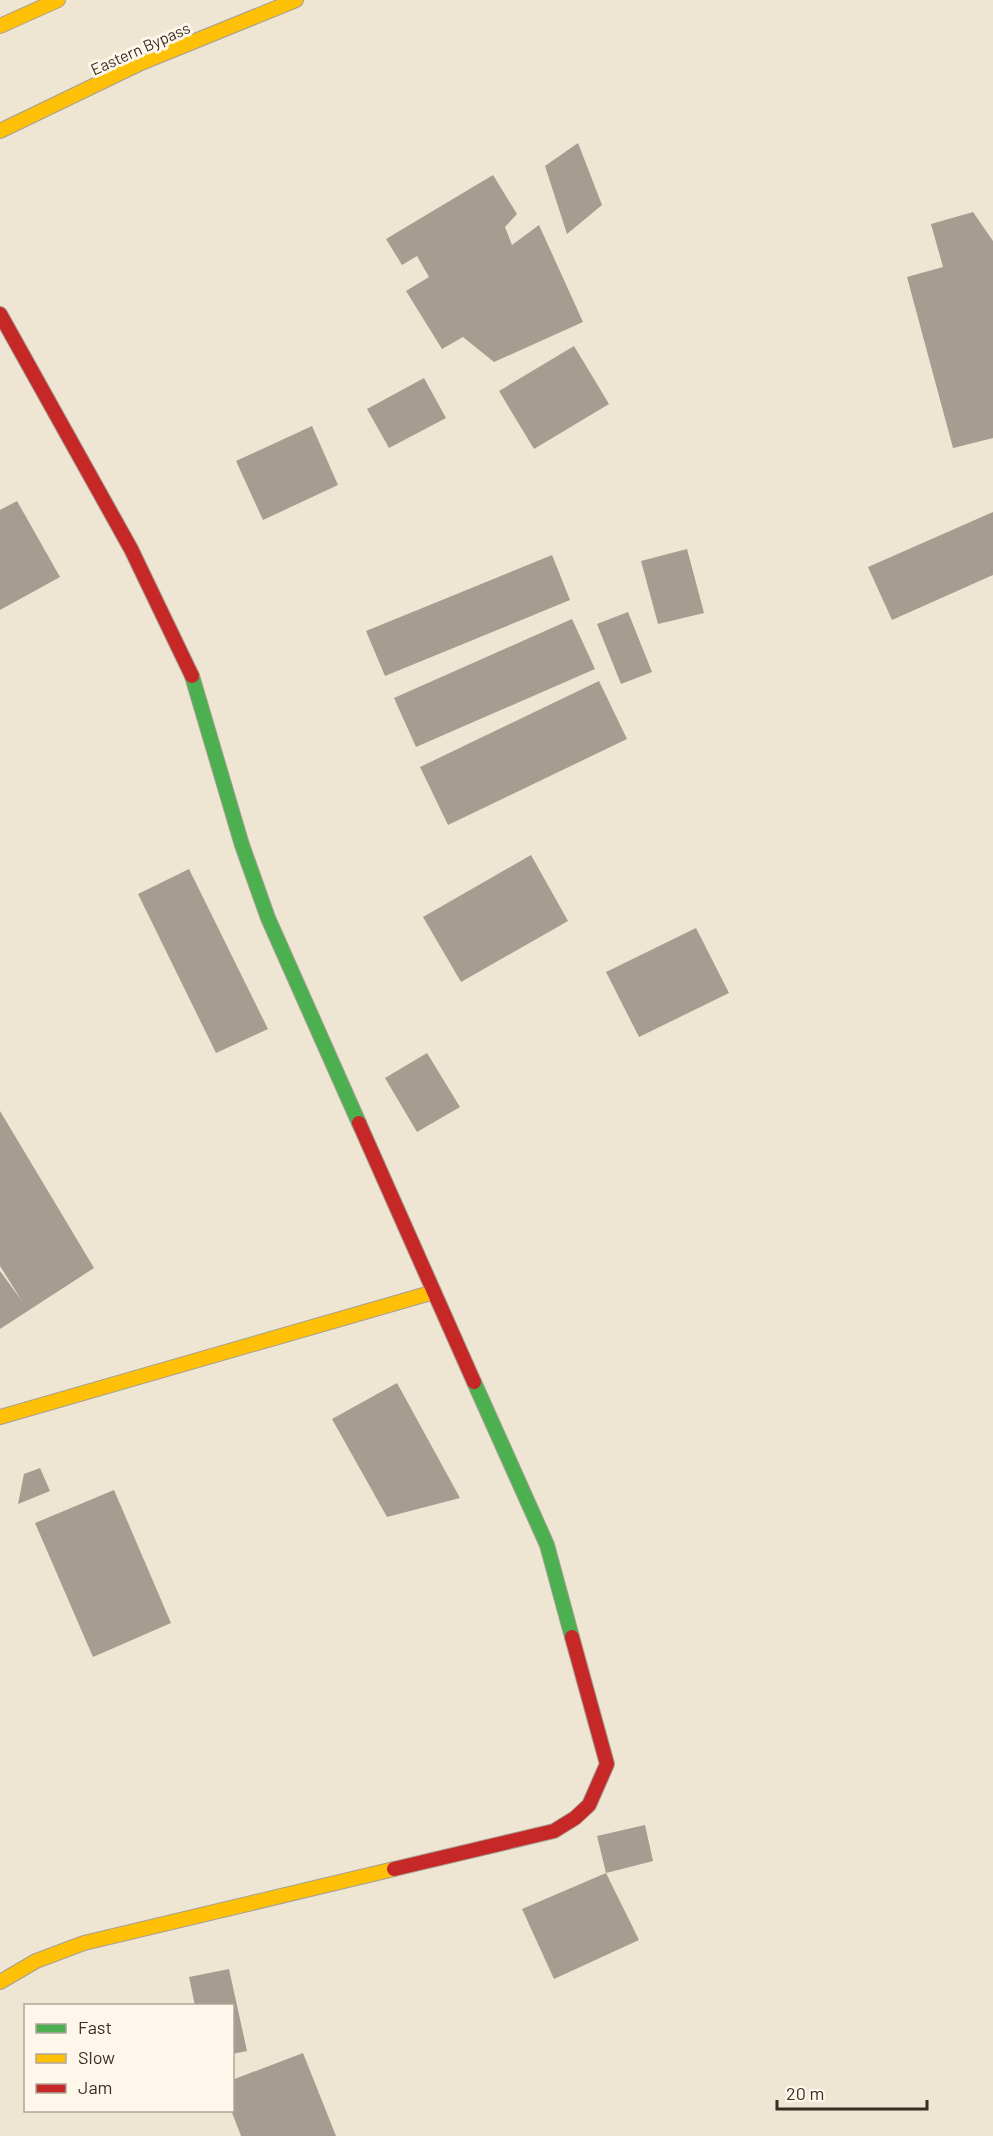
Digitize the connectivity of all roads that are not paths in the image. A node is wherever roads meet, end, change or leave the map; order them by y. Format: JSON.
{"nodes":[{"id":1,"x":58,"y":0,"type":"edge"},
{"id":2,"x":296,"y":0,"type":"edge"},
{"id":3,"x":0,"y":26,"type":"edge"},
{"id":4,"x":0,"y":131,"type":"edge"},
{"id":5,"x":0,"y":314,"type":"edge"},
{"id":6,"x":434,"y":1292,"type":"junction"},
{"id":7,"x":0,"y":1417,"type":"edge"},
{"id":8,"x":0,"y":1982,"type":"edge"}],
"edges":[{"from":1,"to":3,"type":"street"},
{"from":2,"to":4,"type":"street","name":"Eastern Bypass"},
{"from":5,"to":6,"type":"street"},
{"from":6,"to":7,"type":"street"},
{"from":6,"to":8,"type":"street"}]}
